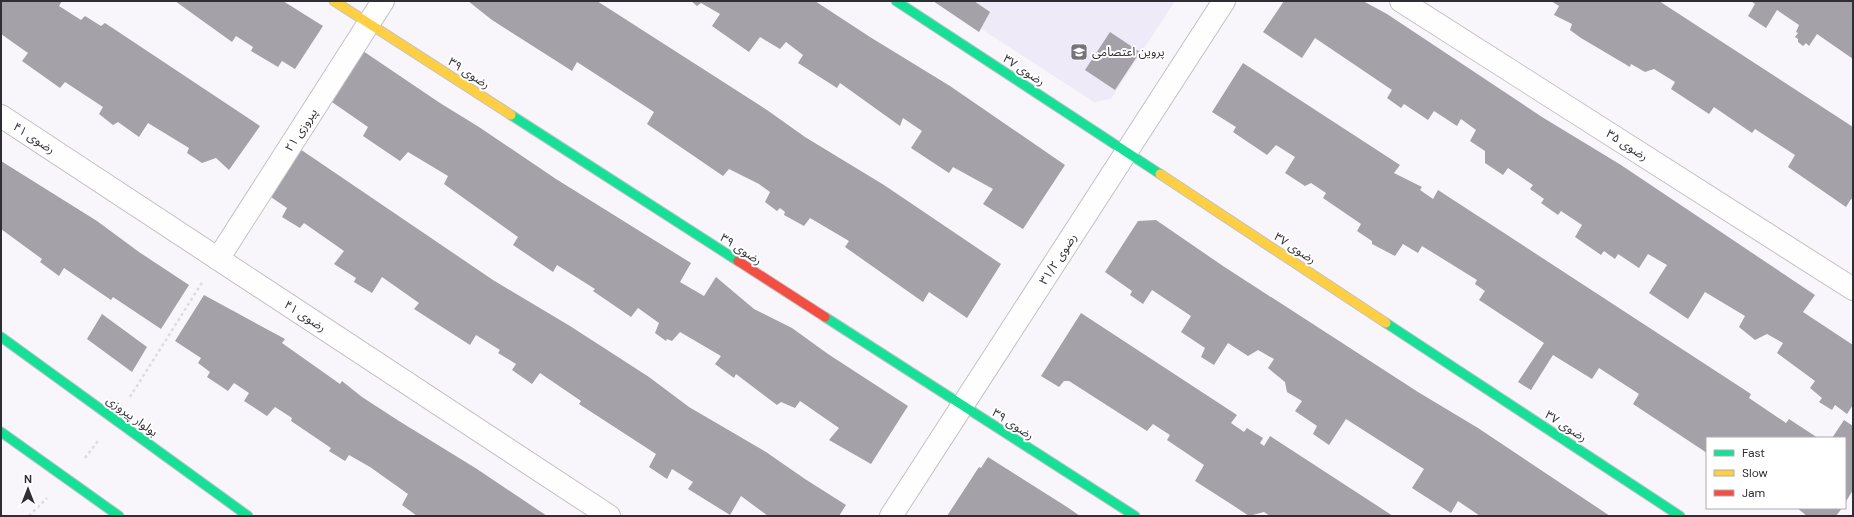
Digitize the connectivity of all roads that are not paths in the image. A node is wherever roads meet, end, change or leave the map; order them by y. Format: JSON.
{"nodes":[{"id":1,"x":334,"y":1,"type":"edge"},
{"id":2,"x":384,"y":1,"type":"edge"},
{"id":3,"x":896,"y":1,"type":"edge"},
{"id":4,"x":1224,"y":1,"type":"edge"},
{"id":5,"x":1402,"y":1,"type":"edge"},
{"id":6,"x":369,"y":23,"type":"junction"},
{"id":7,"x":1,"y":116,"type":"edge"},
{"id":8,"x":1127,"y":152,"type":"junction"},
{"id":9,"x":218,"y":258,"type":"junction"},
{"id":10,"x":1853,"y":289,"type":"edge"},
{"id":11,"x":1,"y":337,"type":"edge"},
{"id":12,"x":962,"y":405,"type":"junction"},
{"id":13,"x":1,"y":432,"type":"edge"},
{"id":14,"x":119,"y":516,"type":"edge"},
{"id":15,"x":248,"y":516,"type":"edge"},
{"id":16,"x":609,"y":516,"type":"edge"},
{"id":17,"x":891,"y":516,"type":"edge"},
{"id":18,"x":1135,"y":516,"type":"edge"},
{"id":19,"x":1680,"y":516,"type":"edge"}],
"edges":[{"from":1,"to":6,"type":"street","name":"رضوی ۳۹"},
{"from":2,"to":6,"type":"street","name":"پیروزی ۲۱"},
{"from":3,"to":8,"type":"street","name":"رضوی ۳۷"},
{"from":4,"to":8,"type":"street","name":"رضوی ۳۱/۲"},
{"from":5,"to":10,"type":"street","name":"رضوی ۳۵"},
{"from":6,"to":9,"type":"street","name":"پیروزی ۲۱"},
{"from":6,"to":12,"type":"street","name":"رضوی ۳۹"},
{"from":7,"to":9,"type":"street","name":"رضوی ۴۱"},
{"from":8,"to":12,"type":"street","name":"رضوی ۳۱/۲"},
{"from":8,"to":19,"type":"street","name":"رضوی ۳۷"},
{"from":9,"to":16,"type":"street","name":"رضوی ۴۱"},
{"from":11,"to":15,"type":"street","name":"بولوار پیروزی"},
{"from":12,"to":17,"type":"street","name":"رضوی ۳۱/۲"},
{"from":12,"to":18,"type":"street","name":"رضوی ۳۹"},
{"from":13,"to":14,"type":"street"}]}
